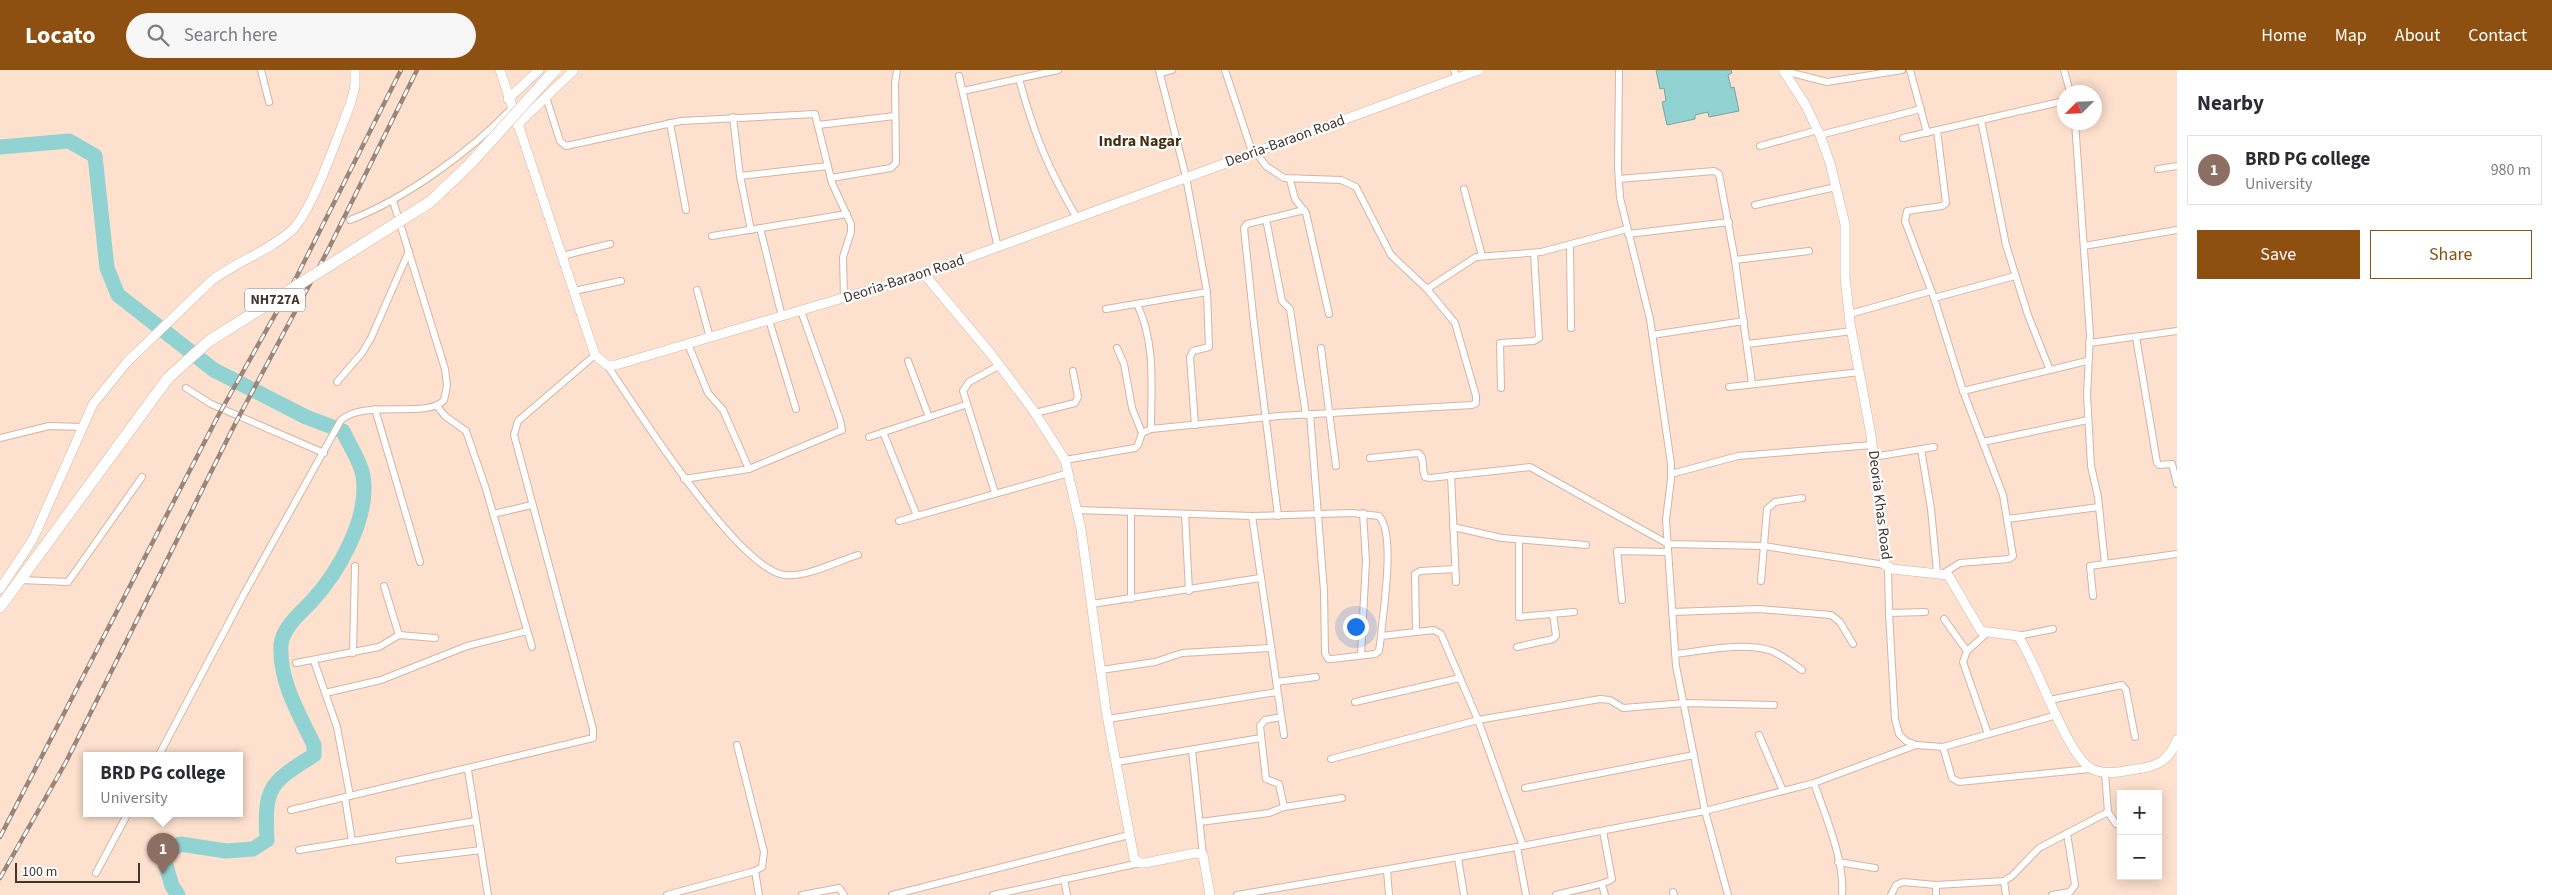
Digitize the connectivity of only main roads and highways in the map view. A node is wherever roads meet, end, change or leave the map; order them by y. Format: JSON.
{"nodes":[{"id":1,"x":555,"y":70,"type":"edge"},
{"id":2,"x":0,"y":607,"type":"edge"}],
"edges":[{"from":1,"to":2,"type":"highway","number":"NH727A","bridge":true}]}
